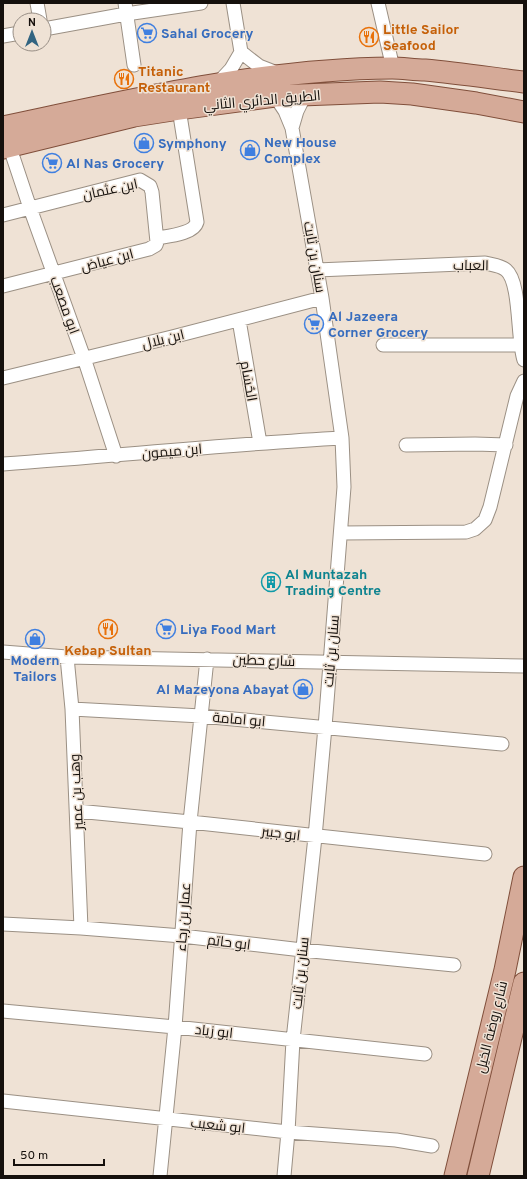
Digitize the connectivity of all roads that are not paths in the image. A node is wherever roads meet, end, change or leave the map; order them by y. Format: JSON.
{"nodes":[{"id":1,"x":201,"y":3,"type":"edge"},
{"id":2,"x":233,"y":3,"type":"edge"},
{"id":3,"x":378,"y":3,"type":"edge"},
{"id":4,"x":126,"y":8,"type":"edge"},
{"id":5,"x":52,"y":27,"type":"edge"},
{"id":6,"x":241,"y":52,"type":"junction"},
{"id":7,"x":134,"y":65,"type":"dead end"},
{"id":8,"x":393,"y":68,"type":"junction"},
{"id":9,"x":524,"y":71,"type":"edge"},
{"id":10,"x":281,"y":74,"type":"junction"},
{"id":11,"x":515,"y":81,"type":"edge"},
{"id":12,"x":216,"y":84,"type":"junction"},
{"id":13,"x":305,"y":95,"type":"junction"},
{"id":14,"x":275,"y":96,"type":"junction"},
{"id":15,"x":524,"y":105,"type":"edge"},
{"id":16,"x":498,"y":107,"type":"junction"},
{"id":17,"x":179,"y":109,"type":"junction"},
{"id":18,"x":524,"y":112,"type":"edge"},
{"id":19,"x":3,"y":127,"type":"edge"},
{"id":20,"x":292,"y":128,"type":"junction"},
{"id":21,"x":7,"y":151,"type":"edge"},
{"id":22,"x":30,"y":208,"type":"junction"},
{"id":23,"x":3,"y":215,"type":"edge"},
{"id":24,"x":157,"y":238,"type":"junction"},
{"id":25,"x":318,"y":270,"type":"junction"},
{"id":26,"x":54,"y":274,"type":"junction"},
{"id":27,"x":3,"y":286,"type":"edge"},
{"id":28,"x":322,"y":298,"type":"junction"},
{"id":29,"x":239,"y":320,"type":"junction"},
{"id":30,"x":383,"y":345,"type":"dead end"},
{"id":31,"x":520,"y":345,"type":"junction"},
{"id":32,"x":84,"y":358,"type":"junction"},
{"id":33,"x":524,"y":360,"type":"edge"},
{"id":34,"x":3,"y":378,"type":"edge"},
{"id":35,"x":524,"y":381,"type":"edge"},
{"id":36,"x":342,"y":438,"type":"junction"},
{"id":37,"x":260,"y":443,"type":"junction"},
{"id":38,"x":406,"y":445,"type":"dead end"},
{"id":39,"x":506,"y":445,"type":"junction"},
{"id":40,"x":116,"y":456,"type":"junction"},
{"id":41,"x":3,"y":464,"type":"edge"},
{"id":42,"x":341,"y":533,"type":"junction"},
{"id":43,"x":3,"y":653,"type":"edge"},
{"id":44,"x":67,"y":657,"type":"junction"},
{"id":45,"x":206,"y":659,"type":"junction"},
{"id":46,"x":330,"y":662,"type":"junction"},
{"id":47,"x":524,"y":667,"type":"edge"},
{"id":48,"x":72,"y":709,"type":"junction"},
{"id":49,"x":201,"y":716,"type":"junction"},
{"id":50,"x":326,"y":727,"type":"junction"},
{"id":51,"x":502,"y":744,"type":"dead end"},
{"id":52,"x":77,"y":811,"type":"junction"},
{"id":53,"x":190,"y":822,"type":"junction"},
{"id":54,"x":315,"y":837,"type":"junction"},
{"id":55,"x":485,"y":854,"type":"dead end"},
{"id":56,"x":524,"y":877,"type":"edge"},
{"id":57,"x":3,"y":924,"type":"edge"},
{"id":58,"x":81,"y":928,"type":"junction"},
{"id":59,"x":182,"y":936,"type":"junction"},
{"id":60,"x":302,"y":950,"type":"junction"},
{"id":61,"x":454,"y":965,"type":"dead end"},
{"id":62,"x":524,"y":986,"type":"edge"},
{"id":63,"x":3,"y":1011,"type":"edge"},
{"id":64,"x":175,"y":1027,"type":"junction"},
{"id":65,"x":294,"y":1040,"type":"junction"},
{"id":66,"x":425,"y":1054,"type":"dead end"},
{"id":67,"x":3,"y":1101,"type":"edge"},
{"id":68,"x":166,"y":1119,"type":"junction"},
{"id":69,"x":288,"y":1132,"type":"junction"},
{"id":70,"x":432,"y":1146,"type":"dead end"},
{"id":71,"x":160,"y":1176,"type":"edge"},
{"id":72,"x":284,"y":1176,"type":"edge"},
{"id":73,"x":455,"y":1176,"type":"edge"},
{"id":74,"x":478,"y":1176,"type":"edge"}],
"edges":[{"from":1,"to":4,"type":"street"},
{"from":2,"to":6,"type":"street"},
{"from":3,"to":8,"type":"street"},
{"from":4,"to":5,"type":"street"},
{"from":4,"to":7,"type":"street"},
{"from":6,"to":10,"type":"street"},
{"from":6,"to":12,"type":"street"},
{"from":8,"to":10,"type":"main road","name":"الطريق الدائري الثاني"},
{"from":8,"to":11,"type":"main road","name":"الطريق الدائري الثاني"},
{"from":9,"to":11,"type":"street"},
{"from":10,"to":12,"type":"main road","name":"الطريق الدائري الثاني"},
{"from":12,"to":19,"type":"main road","name":"الطريق الدائري الثاني"},
{"from":13,"to":14,"type":"main road","name":"الطريق الدائري الثاني"},
{"from":13,"to":16,"type":"main road","name":"الطريق الدائري الثاني"},
{"from":13,"to":20,"type":"street"},
{"from":14,"to":17,"type":"main road","name":"الطريق الدائري الثاني"},
{"from":14,"to":20,"type":"street","name":"سنان بن ثابت"},
{"from":15,"to":16,"type":"main road"},
{"from":16,"to":18,"type":"main road","name":"الطريق الدائري الثاني"},
{"from":17,"to":21,"type":"main road","name":"الطريق الدائري الثاني"},
{"from":17,"to":24,"type":"street"},
{"from":20,"to":25,"type":"street","name":"سنان بن ثابت"},
{"from":21,"to":22,"type":"street","name":"ابو مصعب"},
{"from":22,"to":23,"type":"street","name":"ابن عثمان"},
{"from":22,"to":24,"type":"street","name":"ابن عثمان"},
{"from":22,"to":26,"type":"street","name":"ابو مصعب"},
{"from":24,"to":26,"type":"street","name":"ابن عياض"},
{"from":25,"to":28,"type":"street","name":"سنان بن ثابت"},
{"from":25,"to":31,"type":"street","name":"العباب"},
{"from":26,"to":27,"type":"street","name":"ابن عياض"},
{"from":26,"to":32,"type":"street","name":"ابو مصعب"},
{"from":28,"to":29,"type":"street","name":"ابن بلال"},
{"from":28,"to":36,"type":"street","name":"سنان بن ثابت"},
{"from":29,"to":32,"type":"street","name":"ابن بلال"},
{"from":29,"to":37,"type":"street","name":"الحُسَام"},
{"from":30,"to":31,"type":"street"},
{"from":31,"to":33,"type":"street","name":"العباب"},
{"from":32,"to":34,"type":"street","name":"ابن بلال"},
{"from":32,"to":40,"type":"street","name":"ابو مصعب"},
{"from":35,"to":39,"type":"street"},
{"from":36,"to":37,"type":"street","name":"ابن ميمون"},
{"from":36,"to":42,"type":"street","name":"سنان بن ثابت"},
{"from":37,"to":40,"type":"street","name":"ابن ميمون"},
{"from":38,"to":39,"type":"street"},
{"from":39,"to":42,"type":"street"},
{"from":40,"to":41,"type":"street","name":"ابن ميمون"},
{"from":42,"to":46,"type":"street","name":"سنان بن ثابت"},
{"from":43,"to":44,"type":"street","name":"شارع حطين"},
{"from":44,"to":45,"type":"street","name":"شارع حطين"},
{"from":44,"to":48,"type":"street","name":"وهب بن عمير"},
{"from":45,"to":46,"type":"street","name":"شارع حطين"},
{"from":45,"to":49,"type":"street","name":"عمار بن رجاء"},
{"from":46,"to":47,"type":"street","name":"شارع حطين"},
{"from":46,"to":50,"type":"street","name":"سنان بن ثابت"},
{"from":48,"to":49,"type":"street","name":"ابو امامة"},
{"from":48,"to":52,"type":"street","name":"وهب بن عمير"},
{"from":49,"to":50,"type":"street","name":"ابو امامة"},
{"from":49,"to":53,"type":"street","name":"عمار بن رجاء"},
{"from":50,"to":51,"type":"street","name":"ابو امامة"},
{"from":50,"to":54,"type":"street","name":"سنان بن ثابت"},
{"from":52,"to":53,"type":"street","name":"ابو جبير"},
{"from":52,"to":58,"type":"street","name":"وهب بن عمير"},
{"from":53,"to":54,"type":"street","name":"ابو جبير"},
{"from":53,"to":59,"type":"street","name":"عمار بن رجاء"},
{"from":54,"to":55,"type":"street","name":"ابو جبير"},
{"from":54,"to":60,"type":"street","name":"سنان بن ثابت"},
{"from":56,"to":73,"type":"main road","name":"شارع روضة الخيل"},
{"from":57,"to":58,"type":"street","name":"ابو حاتم"},
{"from":58,"to":59,"type":"street","name":"ابو حاتم"},
{"from":59,"to":60,"type":"street","name":"ابو حاتم"},
{"from":59,"to":64,"type":"street","name":"عمار بن رجاء"},
{"from":60,"to":61,"type":"street","name":"ابو حاتم"},
{"from":60,"to":65,"type":"street","name":"سنان بن ثابت"},
{"from":62,"to":74,"type":"main road","name":"شارع روضة الخيل"},
{"from":63,"to":64,"type":"street","name":"ابو زياد"},
{"from":64,"to":65,"type":"street","name":"ابو زياد"},
{"from":64,"to":68,"type":"street","name":"عمار بن رجاء"},
{"from":65,"to":66,"type":"street","name":"ابو زياد"},
{"from":65,"to":69,"type":"street","name":"سنان بن ثابت"},
{"from":67,"to":68,"type":"street","name":"ابو شعيب"},
{"from":68,"to":69,"type":"street","name":"ابو شعيب"},
{"from":68,"to":71,"type":"street","name":"عمار بن رجاء"},
{"from":69,"to":70,"type":"street","name":"ابو شعيب"},
{"from":69,"to":72,"type":"street","name":"سنان بن ثابت"}]}
